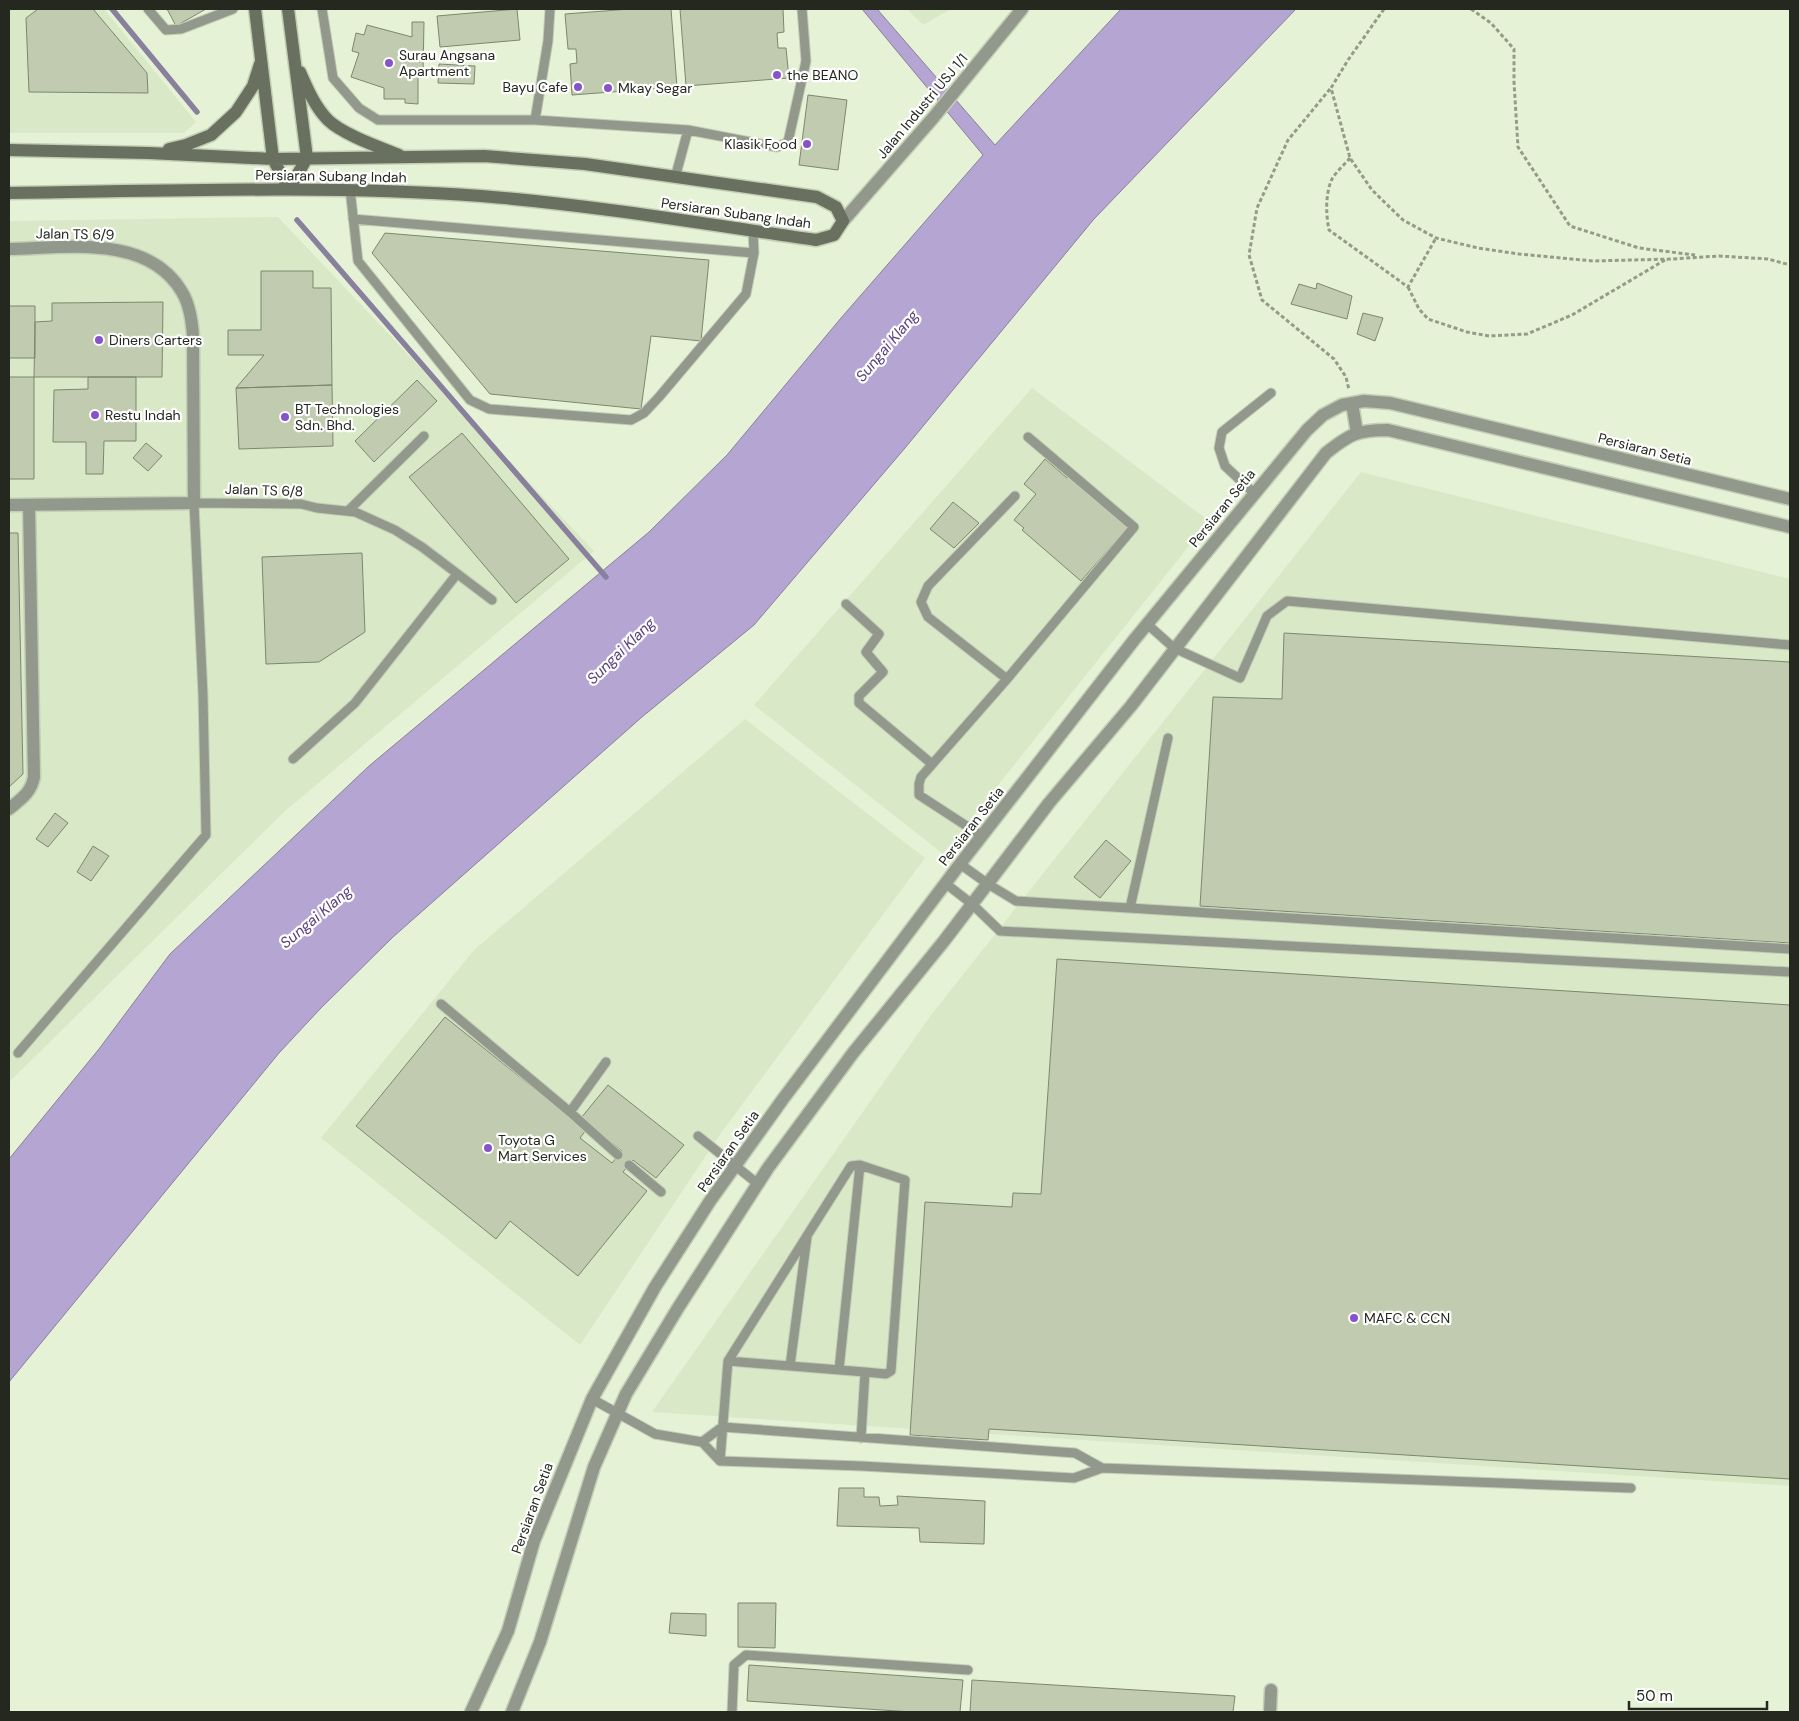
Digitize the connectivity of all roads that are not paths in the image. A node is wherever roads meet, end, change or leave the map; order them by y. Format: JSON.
{"nodes":[{"id":1,"x":148,"y":9,"type":"edge"},
{"id":2,"x":233,"y":9,"type":"edge"},
{"id":3,"x":255,"y":9,"type":"edge"},
{"id":4,"x":288,"y":9,"type":"edge"},
{"id":5,"x":322,"y":9,"type":"edge"},
{"id":6,"x":550,"y":9,"type":"edge"},
{"id":7,"x":802,"y":9,"type":"edge"},
{"id":8,"x":1022,"y":9,"type":"edge"},
{"id":9,"x":262,"y":59,"type":"junction"},
{"id":10,"x":296,"y":63,"type":"junction"},
{"id":11,"x":535,"y":120,"type":"junction"},
{"id":12,"x":688,"y":130,"type":"junction"},
{"id":13,"x":9,"y":150,"type":"edge"},
{"id":14,"x":149,"y":152,"type":"junction"},
{"id":15,"x":403,"y":157,"type":"junction"},
{"id":16,"x":307,"y":158,"type":"junction"},
{"id":17,"x":273,"y":159,"type":"junction"},
{"id":18,"x":675,"y":178,"type":"junction"},
{"id":19,"x":289,"y":189,"type":"junction"},
{"id":20,"x":350,"y":189,"type":"junction"},
{"id":21,"x":9,"y":193,"type":"edge"},
{"id":22,"x":353,"y":219,"type":"junction"},
{"id":23,"x":843,"y":222,"type":"junction"},
{"id":24,"x":753,"y":231,"type":"junction"},
{"id":25,"x":9,"y":249,"type":"edge"},
{"id":26,"x":754,"y":253,"type":"junction"},
{"id":27,"x":1271,"y":393,"type":"dead end"},
{"id":28,"x":1352,"y":403,"type":"junction"},
{"id":29,"x":1357,"y":433,"type":"junction"},
{"id":30,"x":424,"y":436,"type":"dead end"},
{"id":31,"x":1028,"y":437,"type":"dead end"},
{"id":32,"x":1254,"y":493,"type":"junction"},
{"id":33,"x":1015,"y":496,"type":"dead end"},
{"id":34,"x":1790,"y":499,"type":"edge"},
{"id":35,"x":194,"y":503,"type":"junction"},
{"id":36,"x":9,"y":505,"type":"edge"},
{"id":37,"x":29,"y":505,"type":"junction"},
{"id":38,"x":348,"y":512,"type":"junction"},
{"id":39,"x":1790,"y":528,"type":"edge"},
{"id":40,"x":457,"y":574,"type":"junction"},
{"id":41,"x":492,"y":600,"type":"dead end"},
{"id":42,"x":846,"y":604,"type":"dead end"},
{"id":43,"x":1147,"y":624,"type":"junction"},
{"id":44,"x":1790,"y":645,"type":"edge"},
{"id":45,"x":1174,"y":648,"type":"junction"},
{"id":46,"x":1006,"y":679,"type":"junction"},
{"id":47,"x":1168,"y":738,"type":"dead end"},
{"id":48,"x":293,"y":759,"type":"dead end"},
{"id":49,"x":932,"y":764,"type":"junction"},
{"id":50,"x":9,"y":809,"type":"edge"},
{"id":51,"x":982,"y":836,"type":"junction"},
{"id":52,"x":960,"y":864,"type":"junction"},
{"id":53,"x":945,"y":883,"type":"junction"},
{"id":54,"x":988,"y":884,"type":"junction"},
{"id":55,"x":972,"y":904,"type":"junction"},
{"id":56,"x":1130,"y":908,"type":"junction"},
{"id":57,"x":1790,"y":950,"type":"edge"},
{"id":58,"x":1790,"y":972,"type":"edge"},
{"id":59,"x":441,"y":1004,"type":"dead end"},
{"id":60,"x":18,"y":1053,"type":"dead end"},
{"id":61,"x":606,"y":1062,"type":"dead end"},
{"id":62,"x":570,"y":1112,"type":"junction"},
{"id":63,"x":698,"y":1136,"type":"dead end"},
{"id":64,"x":618,"y":1155,"type":"dead end"},
{"id":65,"x":860,"y":1164,"type":"junction"},
{"id":66,"x":629,"y":1165,"type":"dead end"},
{"id":67,"x":735,"y":1166,"type":"junction"},
{"id":68,"x":758,"y":1184,"type":"junction"},
{"id":69,"x":661,"y":1192,"type":"dead end"},
{"id":70,"x":807,"y":1235,"type":"junction"},
{"id":71,"x":728,"y":1361,"type":"junction"},
{"id":72,"x":790,"y":1366,"type":"junction"},
{"id":73,"x":839,"y":1370,"type":"junction"},
{"id":74,"x":865,"y":1372,"type":"junction"},
{"id":75,"x":592,"y":1399,"type":"junction"},
{"id":76,"x":617,"y":1414,"type":"junction"},
{"id":77,"x":722,"y":1427,"type":"junction"},
{"id":78,"x":861,"y":1438,"type":"junction"},
{"id":79,"x":702,"y":1442,"type":"junction"},
{"id":80,"x":720,"y":1461,"type":"junction"},
{"id":81,"x":1102,"y":1468,"type":"junction"},
{"id":82,"x":1631,"y":1488,"type":"dead end"},
{"id":83,"x":968,"y":1670,"type":"dead end"},
{"id":84,"x":1271,"y":1690,"type":"dead end"},
{"id":85,"x":471,"y":1712,"type":"edge"},
{"id":86,"x":512,"y":1712,"type":"edge"},
{"id":87,"x":732,"y":1712,"type":"edge"},
{"id":88,"x":1270,"y":1712,"type":"edge"}],
"edges":[{"from":1,"to":2,"type":"lane"},
{"from":3,"to":9,"type":"main road"},
{"from":4,"to":10,"type":"main road"},
{"from":5,"to":11,"type":"lane"},
{"from":6,"to":11,"type":"lane"},
{"from":7,"to":12,"type":"lane"},
{"from":8,"to":23,"type":"street","name":"Jalan Industri USJ 1/1"},
{"from":9,"to":14,"type":"main road"},
{"from":9,"to":17,"type":"main road"},
{"from":10,"to":15,"type":"main road"},
{"from":10,"to":16,"type":"main road"},
{"from":11,"to":12,"type":"lane"},
{"from":12,"to":18,"type":"lane"},
{"from":13,"to":14,"type":"main road","name":"Persiaran Subang Indah"},
{"from":14,"to":17,"type":"main road","name":"Persiaran Subang Indah"},
{"from":15,"to":16,"type":"main road","name":"Persiaran Subang Indah"},
{"from":15,"to":18,"type":"main road","name":"Persiaran Subang Indah"},
{"from":16,"to":17,"type":"main road","name":"Persiaran Subang Indah"},
{"from":16,"to":19,"type":"main road"},
{"from":17,"to":19,"type":"main road"},
{"from":18,"to":23,"type":"main road","name":"Persiaran Subang Indah"},
{"from":19,"to":20,"type":"main road","name":"Persiaran Subang Indah"},
{"from":19,"to":21,"type":"main road","name":"Persiaran Subang Indah"},
{"from":20,"to":22,"type":"lane"},
{"from":20,"to":24,"type":"main road","name":"Persiaran Subang Indah"},
{"from":22,"to":26,"type":"lane"},
{"from":22,"to":26,"type":"lane"},
{"from":23,"to":24,"type":"main road","name":"Persiaran Subang Indah"},
{"from":24,"to":26,"type":"lane"},
{"from":25,"to":35,"type":"street","name":"Jalan TS 6/9"},
{"from":27,"to":32,"type":"lane"},
{"from":28,"to":29,"type":"street"},
{"from":28,"to":32,"type":"street","name":"Persiaran Setia"},
{"from":28,"to":34,"type":"street","name":"Persiaran Setia"},
{"from":29,"to":39,"type":"street"},
{"from":29,"to":45,"type":"street"},
{"from":30,"to":38,"type":"lane"},
{"from":31,"to":46,"type":"lane"},
{"from":32,"to":43,"type":"street","name":"Persiaran Setia"},
{"from":33,"to":46,"type":"lane"},
{"from":35,"to":37,"type":"street","name":"Jalan TS 6/8"},
{"from":35,"to":38,"type":"lane","name":"Jalan TS 6/8"},
{"from":35,"to":60,"type":"lane"},
{"from":36,"to":37,"type":"street","name":"Jalan TS 6/8"},
{"from":37,"to":50,"type":"street"},
{"from":38,"to":40,"type":"lane","name":"Jalan TS 6/8"},
{"from":40,"to":41,"type":"lane","name":"Jalan TS 6/8"},
{"from":40,"to":48,"type":"lane"},
{"from":42,"to":49,"type":"lane"},
{"from":43,"to":45,"type":"lane"},
{"from":43,"to":51,"type":"street","name":"Persiaran Setia"},
{"from":44,"to":45,"type":"lane"},
{"from":45,"to":54,"type":"street"},
{"from":46,"to":49,"type":"lane"},
{"from":47,"to":56,"type":"lane"},
{"from":49,"to":51,"type":"lane"},
{"from":51,"to":52,"type":"street","name":"Persiaran Setia"},
{"from":52,"to":53,"type":"street","name":"Persiaran Setia"},
{"from":52,"to":54,"type":"lane"},
{"from":53,"to":55,"type":"lane"},
{"from":53,"to":67,"type":"street","name":"Persiaran Setia"},
{"from":54,"to":55,"type":"street"},
{"from":54,"to":56,"type":"lane"},
{"from":55,"to":58,"type":"lane"},
{"from":55,"to":68,"type":"street"},
{"from":56,"to":57,"type":"lane"},
{"from":59,"to":62,"type":"lane"},
{"from":61,"to":62,"type":"lane"},
{"from":62,"to":64,"type":"lane"},
{"from":63,"to":67,"type":"lane"},
{"from":65,"to":70,"type":"lane"},
{"from":65,"to":73,"type":"lane"},
{"from":65,"to":74,"type":"lane"},
{"from":66,"to":69,"type":"lane"},
{"from":67,"to":68,"type":"lane"},
{"from":67,"to":75,"type":"street","name":"Persiaran Setia"},
{"from":68,"to":76,"type":"street"},
{"from":70,"to":71,"type":"lane"},
{"from":70,"to":72,"type":"lane"},
{"from":71,"to":72,"type":"lane"},
{"from":71,"to":77,"type":"lane"},
{"from":72,"to":73,"type":"lane"},
{"from":73,"to":74,"type":"lane"},
{"from":74,"to":78,"type":"lane"},
{"from":75,"to":76,"type":"lane"},
{"from":75,"to":85,"type":"street","name":"Persiaran Setia"},
{"from":76,"to":79,"type":"lane"},
{"from":76,"to":86,"type":"street"},
{"from":77,"to":78,"type":"lane"},
{"from":77,"to":79,"type":"lane"},
{"from":77,"to":80,"type":"lane"},
{"from":78,"to":81,"type":"lane"},
{"from":79,"to":80,"type":"lane"},
{"from":80,"to":81,"type":"lane"},
{"from":81,"to":82,"type":"lane"},
{"from":83,"to":87,"type":"lane"},
{"from":84,"to":88,"type":"street"}]}
